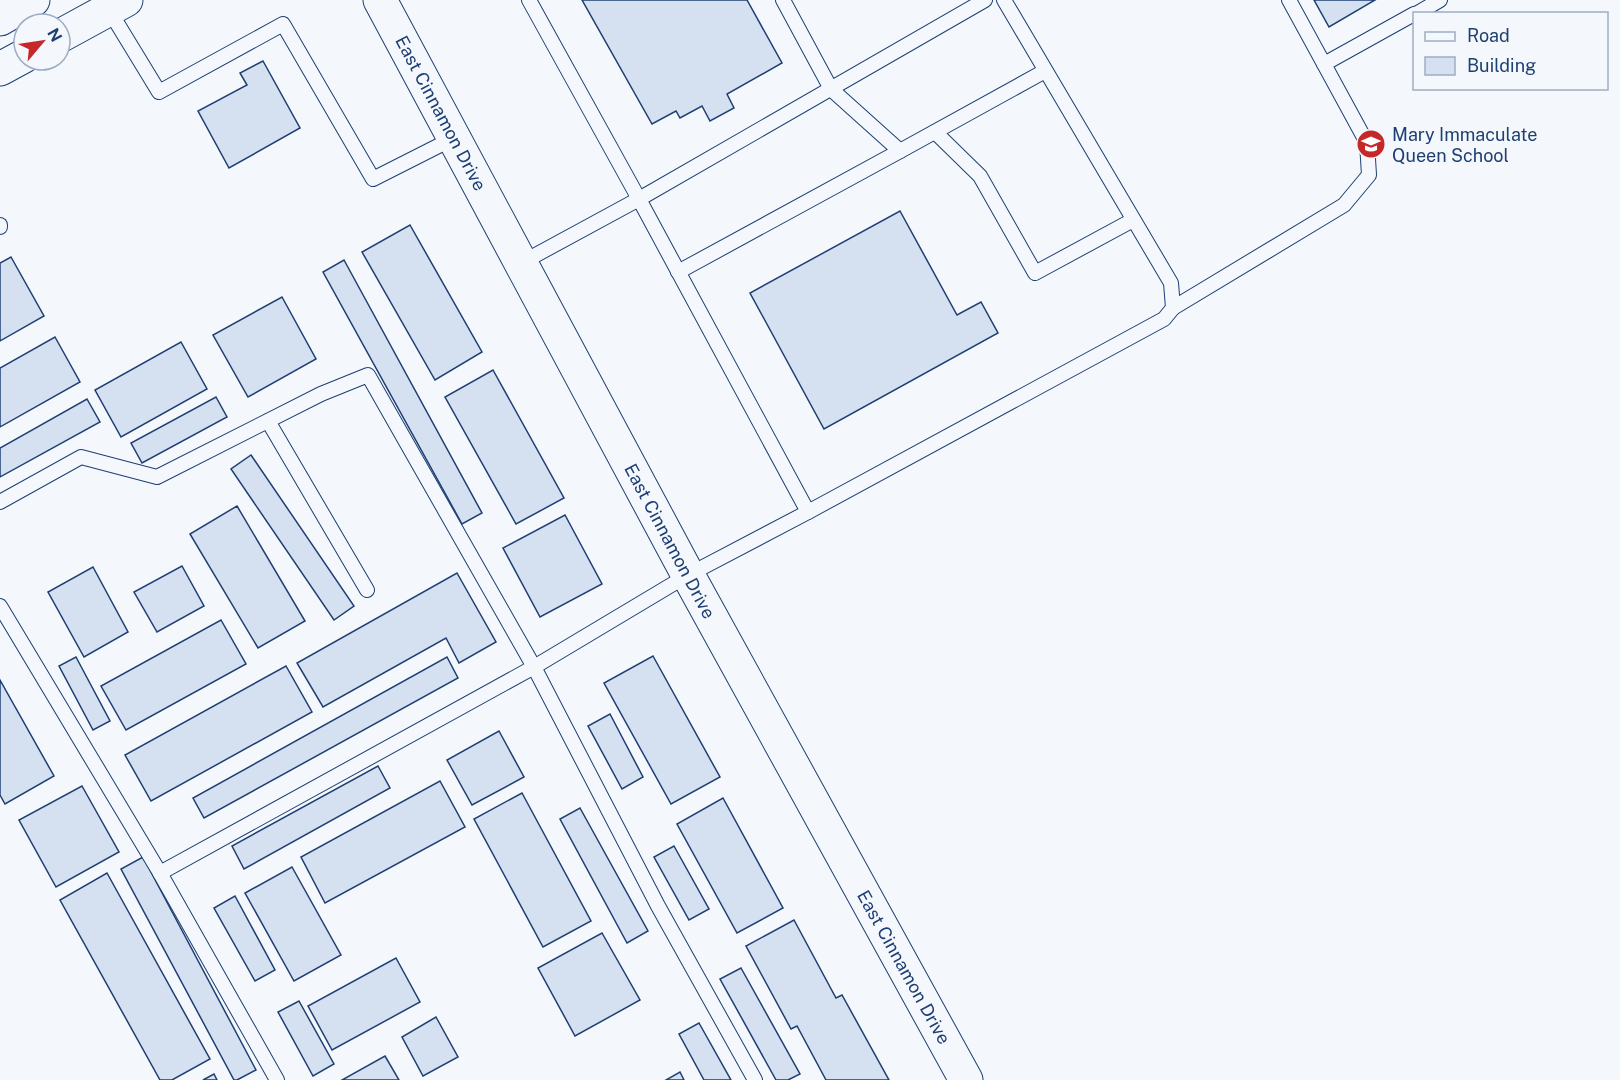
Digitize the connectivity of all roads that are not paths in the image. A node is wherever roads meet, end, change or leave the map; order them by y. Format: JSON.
{"nodes":[{"id":1,"x":33,"y":0,"type":"edge"},
{"id":2,"x":380,"y":0,"type":"edge"},
{"id":3,"x":529,"y":0,"type":"edge"},
{"id":4,"x":783,"y":0,"type":"edge"},
{"id":5,"x":985,"y":0,"type":"edge"},
{"id":6,"x":1004,"y":0,"type":"edge"},
{"id":7,"x":1288,"y":0,"type":"edge"},
{"id":8,"x":1440,"y":0,"type":"edge"},
{"id":9,"x":113,"y":3,"type":"edge"},
{"id":10,"x":1419,"y":12,"type":"edge"},
{"id":11,"x":1413,"y":15,"type":"edge"},
{"id":12,"x":0,"y":18,"type":"edge"},
{"id":13,"x":72,"y":29,"type":"edge"},
{"id":14,"x":1324,"y":64,"type":"junction"},
{"id":15,"x":1045,"y":71,"type":"junction"},
{"id":16,"x":831,"y":89,"type":"junction"},
{"id":17,"x":935,"y":132,"type":"junction"},
{"id":18,"x":454,"y":138,"type":"junction"},
{"id":19,"x":900,"y":152,"type":"junction"},
{"id":20,"x":639,"y":199,"type":"junction"},
{"id":21,"x":1133,"y":220,"type":"junction"},
{"id":22,"x":521,"y":263,"type":"junction"},
{"id":23,"x":678,"y":272,"type":"junction"},
{"id":24,"x":1173,"y":308,"type":"junction"},
{"id":25,"x":268,"y":421,"type":"junction"},
{"id":26,"x":0,"y":502,"type":"edge"},
{"id":27,"x":808,"y":512,"type":"junction"},
{"id":28,"x":688,"y":575,"type":"junction"},
{"id":29,"x":367,"y":590,"type":"dead end"},
{"id":30,"x":0,"y":606,"type":"edge"},
{"id":31,"x":534,"y":667,"type":"junction"},
{"id":32,"x":160,"y":873,"type":"junction"},
{"id":33,"x":277,"y":1080,"type":"edge"},
{"id":34,"x":755,"y":1080,"type":"edge"},
{"id":35,"x":966,"y":1080,"type":"edge"}],
"edges":[{"from":1,"to":12,"type":"street"},
{"from":2,"to":18,"type":"street","name":"East Cinnamon Drive"},
{"from":3,"to":20,"type":"lane"},
{"from":4,"to":16,"type":"lane"},
{"from":5,"to":16,"type":"lane"},
{"from":6,"to":15,"type":"lane"},
{"from":7,"to":14,"type":"lane"},
{"from":8,"to":10,"type":"lane"},
{"from":9,"to":13,"type":"street"},
{"from":9,"to":18,"type":"lane"},
{"from":11,"to":14,"type":"lane"},
{"from":14,"to":24,"type":"lane"},
{"from":15,"to":17,"type":"lane"},
{"from":15,"to":21,"type":"lane"},
{"from":16,"to":19,"type":"lane"},
{"from":16,"to":20,"type":"lane"},
{"from":17,"to":19,"type":"lane"},
{"from":17,"to":21,"type":"lane"},
{"from":18,"to":22,"type":"street","name":"East Cinnamon Drive"},
{"from":19,"to":23,"type":"lane"},
{"from":20,"to":22,"type":"lane"},
{"from":20,"to":23,"type":"lane"},
{"from":21,"to":24,"type":"lane"},
{"from":22,"to":28,"type":"street","name":"East Cinnamon Drive"},
{"from":23,"to":27,"type":"lane"},
{"from":24,"to":27,"type":"lane"},
{"from":25,"to":26,"type":"lane"},
{"from":25,"to":29,"type":"lane"},
{"from":25,"to":31,"type":"lane"},
{"from":27,"to":28,"type":"lane"},
{"from":28,"to":31,"type":"lane"},
{"from":28,"to":35,"type":"street","name":"East Cinnamon Drive"},
{"from":30,"to":32,"type":"lane"},
{"from":31,"to":32,"type":"lane"},
{"from":31,"to":34,"type":"lane"},
{"from":32,"to":33,"type":"lane"}]}
